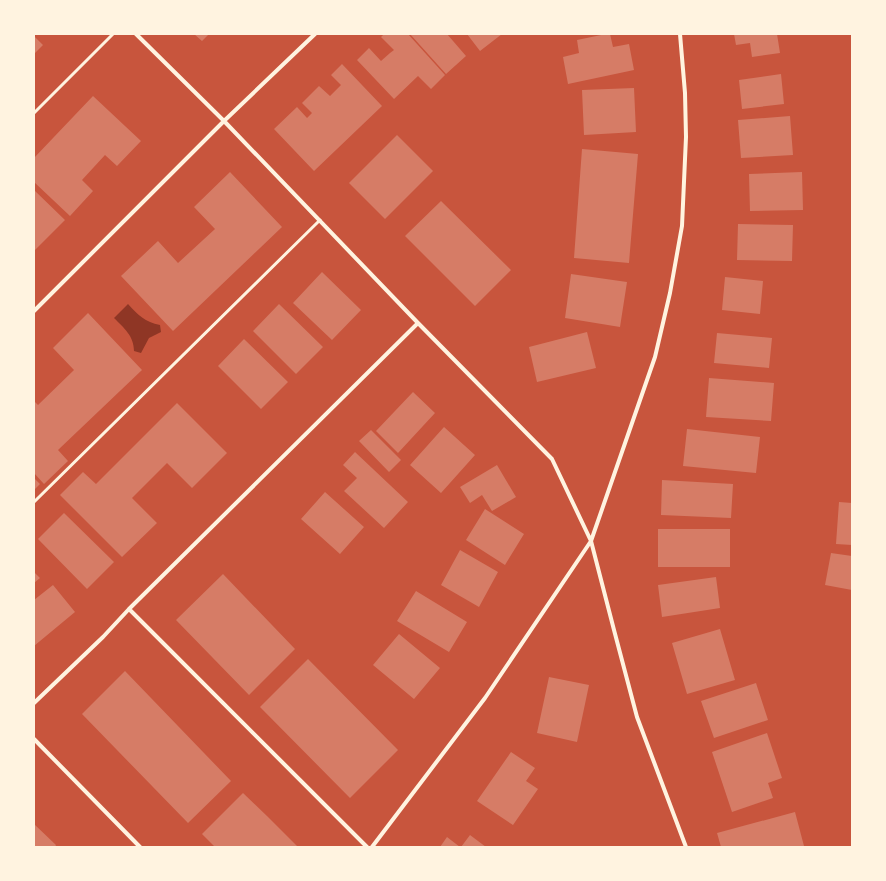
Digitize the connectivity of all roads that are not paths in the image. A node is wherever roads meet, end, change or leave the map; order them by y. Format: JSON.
{"nodes":[{"id":1,"x":113,"y":34,"type":"edge"},
{"id":2,"x":136,"y":34,"type":"edge"},
{"id":3,"x":315,"y":34,"type":"edge"},
{"id":4,"x":680,"y":34,"type":"edge"},
{"id":5,"x":34,"y":113,"type":"edge"},
{"id":6,"x":224,"y":121,"type":"junction"},
{"id":7,"x":320,"y":220,"type":"junction"},
{"id":8,"x":34,"y":311,"type":"edge"},
{"id":9,"x":418,"y":323,"type":"junction"},
{"id":10,"x":34,"y":502,"type":"edge"},
{"id":11,"x":592,"y":541,"type":"junction"},
{"id":12,"x":129,"y":609,"type":"junction"},
{"id":13,"x":34,"y":703,"type":"edge"},
{"id":14,"x":34,"y":739,"type":"edge"},
{"id":15,"x":140,"y":847,"type":"edge"},
{"id":16,"x":366,"y":847,"type":"edge"},
{"id":17,"x":372,"y":847,"type":"edge"},
{"id":18,"x":686,"y":847,"type":"edge"}],
"edges":[{"from":1,"to":5,"type":"lane"},
{"from":2,"to":6,"type":"street"},
{"from":3,"to":6,"type":"street"},
{"from":4,"to":11,"type":"street"},
{"from":6,"to":7,"type":"street"},
{"from":6,"to":8,"type":"street"},
{"from":7,"to":9,"type":"street"},
{"from":7,"to":10,"type":"lane"},
{"from":9,"to":11,"type":"street"},
{"from":9,"to":12,"type":"street"},
{"from":11,"to":17,"type":"street"},
{"from":11,"to":18,"type":"street"},
{"from":12,"to":13,"type":"street"},
{"from":12,"to":16,"type":"street"},
{"from":14,"to":15,"type":"street"}]}
